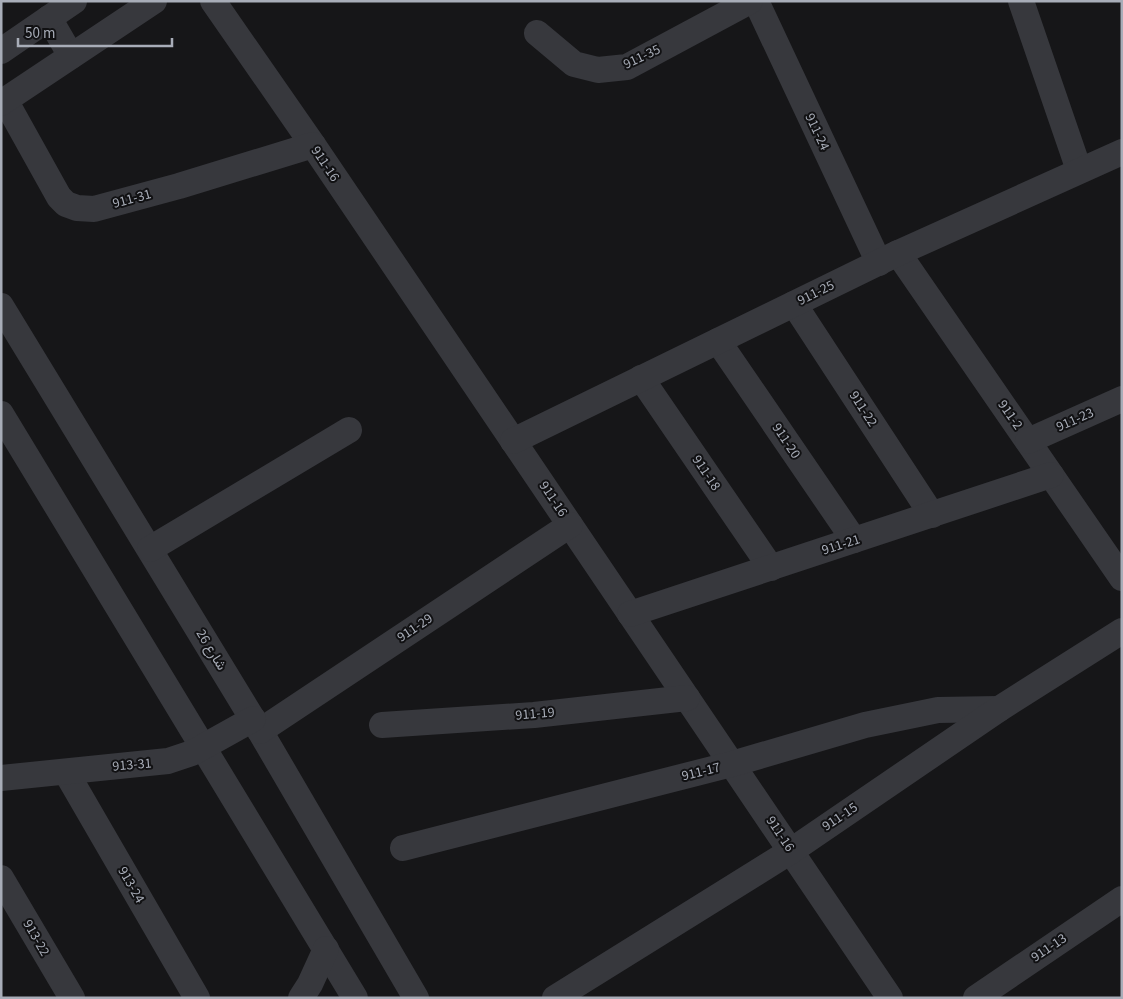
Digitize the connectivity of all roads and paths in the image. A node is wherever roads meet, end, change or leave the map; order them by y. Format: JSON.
{"nodes":[{"id":1,"x":74,"y":1,"type":"edge"},
{"id":2,"x":154,"y":1,"type":"edge"},
{"id":3,"x":213,"y":1,"type":"edge"},
{"id":4,"x":750,"y":1,"type":"edge"},
{"id":5,"x":756,"y":1,"type":"edge"},
{"id":6,"x":1021,"y":1,"type":"edge"},
{"id":7,"x":49,"y":18,"type":"junction"},
{"id":8,"x":537,"y":33,"type":"dead end"},
{"id":9,"x":1,"y":51,"type":"edge"},
{"id":10,"x":71,"y":56,"type":"junction"},
{"id":11,"x":3,"y":102,"type":"edge"},
{"id":12,"x":313,"y":145,"type":"junction"},
{"id":13,"x":1122,"y":152,"type":"edge"},
{"id":14,"x":1079,"y":170,"type":"junction"},
{"id":15,"x":888,"y":258,"type":"junction"},
{"id":16,"x":794,"y":304,"type":"junction"},
{"id":17,"x":1,"y":306,"type":"edge"},
{"id":18,"x":718,"y":341,"type":"junction"},
{"id":19,"x":642,"y":378,"type":"junction"},
{"id":20,"x":1122,"y":399,"type":"edge"},
{"id":21,"x":1,"y":414,"type":"edge"},
{"id":22,"x":349,"y":430,"type":"dead end"},
{"id":23,"x":513,"y":441,"type":"junction"},
{"id":24,"x":1028,"y":442,"type":"junction"},
{"id":25,"x":1051,"y":476,"type":"junction"},
{"id":26,"x":932,"y":514,"type":"junction"},
{"id":27,"x":570,"y":525,"type":"junction"},
{"id":28,"x":854,"y":540,"type":"junction"},
{"id":29,"x":150,"y":550,"type":"junction"},
{"id":30,"x":771,"y":568,"type":"junction"},
{"id":31,"x":1122,"y":578,"type":"edge"},
{"id":32,"x":630,"y":614,"type":"junction"},
{"id":33,"x":1122,"y":630,"type":"edge"},
{"id":34,"x":687,"y":698,"type":"junction"},
{"id":35,"x":999,"y":709,"type":"junction"},
{"id":36,"x":257,"y":725,"type":"junction"},
{"id":37,"x":382,"y":725,"type":"dead end"},
{"id":38,"x":203,"y":747,"type":"junction"},
{"id":39,"x":732,"y":764,"type":"junction"},
{"id":40,"x":66,"y":772,"type":"junction"},
{"id":41,"x":1,"y":778,"type":"edge"},
{"id":42,"x":403,"y":848,"type":"dead end"},
{"id":43,"x":791,"y":851,"type":"junction"},
{"id":44,"x":1,"y":878,"type":"edge"},
{"id":45,"x":1122,"y":899,"type":"edge"},
{"id":46,"x":326,"y":948,"type":"junction"},
{"id":47,"x":72,"y":998,"type":"edge"},
{"id":48,"x":197,"y":998,"type":"edge"},
{"id":49,"x":301,"y":998,"type":"edge"},
{"id":50,"x":355,"y":998,"type":"edge"},
{"id":51,"x":416,"y":998,"type":"edge"},
{"id":52,"x":555,"y":998,"type":"edge"},
{"id":53,"x":890,"y":998,"type":"edge"},
{"id":54,"x":976,"y":998,"type":"edge"}],
"edges":[{"from":1,"to":7,"type":"street"},
{"from":2,"to":10,"type":"street"},
{"from":3,"to":12,"type":"street","name":"911-16"},
{"from":4,"to":8,"type":"street","name":"911-35"},
{"from":5,"to":15,"type":"street","name":"911-24"},
{"from":6,"to":14,"type":"street"},
{"from":7,"to":9,"type":"street"},
{"from":7,"to":10,"type":"street"},
{"from":10,"to":11,"type":"street"},
{"from":11,"to":12,"type":"street","name":"911-31"},
{"from":12,"to":23,"type":"street","name":"911-16"},
{"from":13,"to":14,"type":"street","name":"911-25"},
{"from":14,"to":15,"type":"street","name":"911-25"},
{"from":15,"to":16,"type":"street","name":"911-25"},
{"from":15,"to":24,"type":"street","name":"911-2"},
{"from":16,"to":18,"type":"street","name":"911-25"},
{"from":16,"to":26,"type":"street","name":"911-22"},
{"from":17,"to":29,"type":"street","name":"شارع 26"},
{"from":18,"to":19,"type":"street","name":"911-25"},
{"from":18,"to":28,"type":"street","name":"911-20"},
{"from":19,"to":23,"type":"street","name":"911-25"},
{"from":19,"to":30,"type":"street","name":"911-18"},
{"from":20,"to":24,"type":"street","name":"911-23"},
{"from":21,"to":38,"type":"street"},
{"from":22,"to":29,"type":"street"},
{"from":23,"to":27,"type":"street","name":"911-16"},
{"from":24,"to":25,"type":"street","name":"911-2"},
{"from":25,"to":26,"type":"street","name":"911-21"},
{"from":25,"to":31,"type":"street","name":"911-2"},
{"from":26,"to":28,"type":"street","name":"911-21"},
{"from":27,"to":32,"type":"street","name":"911-16"},
{"from":27,"to":36,"type":"street","name":"911-29"},
{"from":28,"to":30,"type":"street","name":"911-21"},
{"from":29,"to":36,"type":"street","name":"شارع 26"},
{"from":30,"to":32,"type":"street","name":"911-21"},
{"from":32,"to":34,"type":"street","name":"911-16"},
{"from":33,"to":35,"type":"street","name":"911-15"},
{"from":34,"to":37,"type":"street","name":"911-19"},
{"from":34,"to":39,"type":"street","name":"911-16"},
{"from":35,"to":39,"type":"street","name":"911-17"},
{"from":35,"to":43,"type":"street","name":"911-15"},
{"from":36,"to":38,"type":"street","name":"913-31"},
{"from":36,"to":51,"type":"street","name":"شارع 26"},
{"from":38,"to":40,"type":"street","name":"913-31"},
{"from":38,"to":46,"type":"street"},
{"from":39,"to":42,"type":"street","name":"911-17"},
{"from":39,"to":43,"type":"street","name":"911-16"},
{"from":40,"to":41,"type":"street","name":"913-31"},
{"from":40,"to":48,"type":"street","name":"913-24"},
{"from":43,"to":52,"type":"street","name":"911-15"},
{"from":43,"to":53,"type":"street","name":"911-16"},
{"from":44,"to":47,"type":"street","name":"913-22"},
{"from":45,"to":54,"type":"street","name":"911-13"},
{"from":46,"to":49,"type":"street"},
{"from":46,"to":50,"type":"street"}]}
